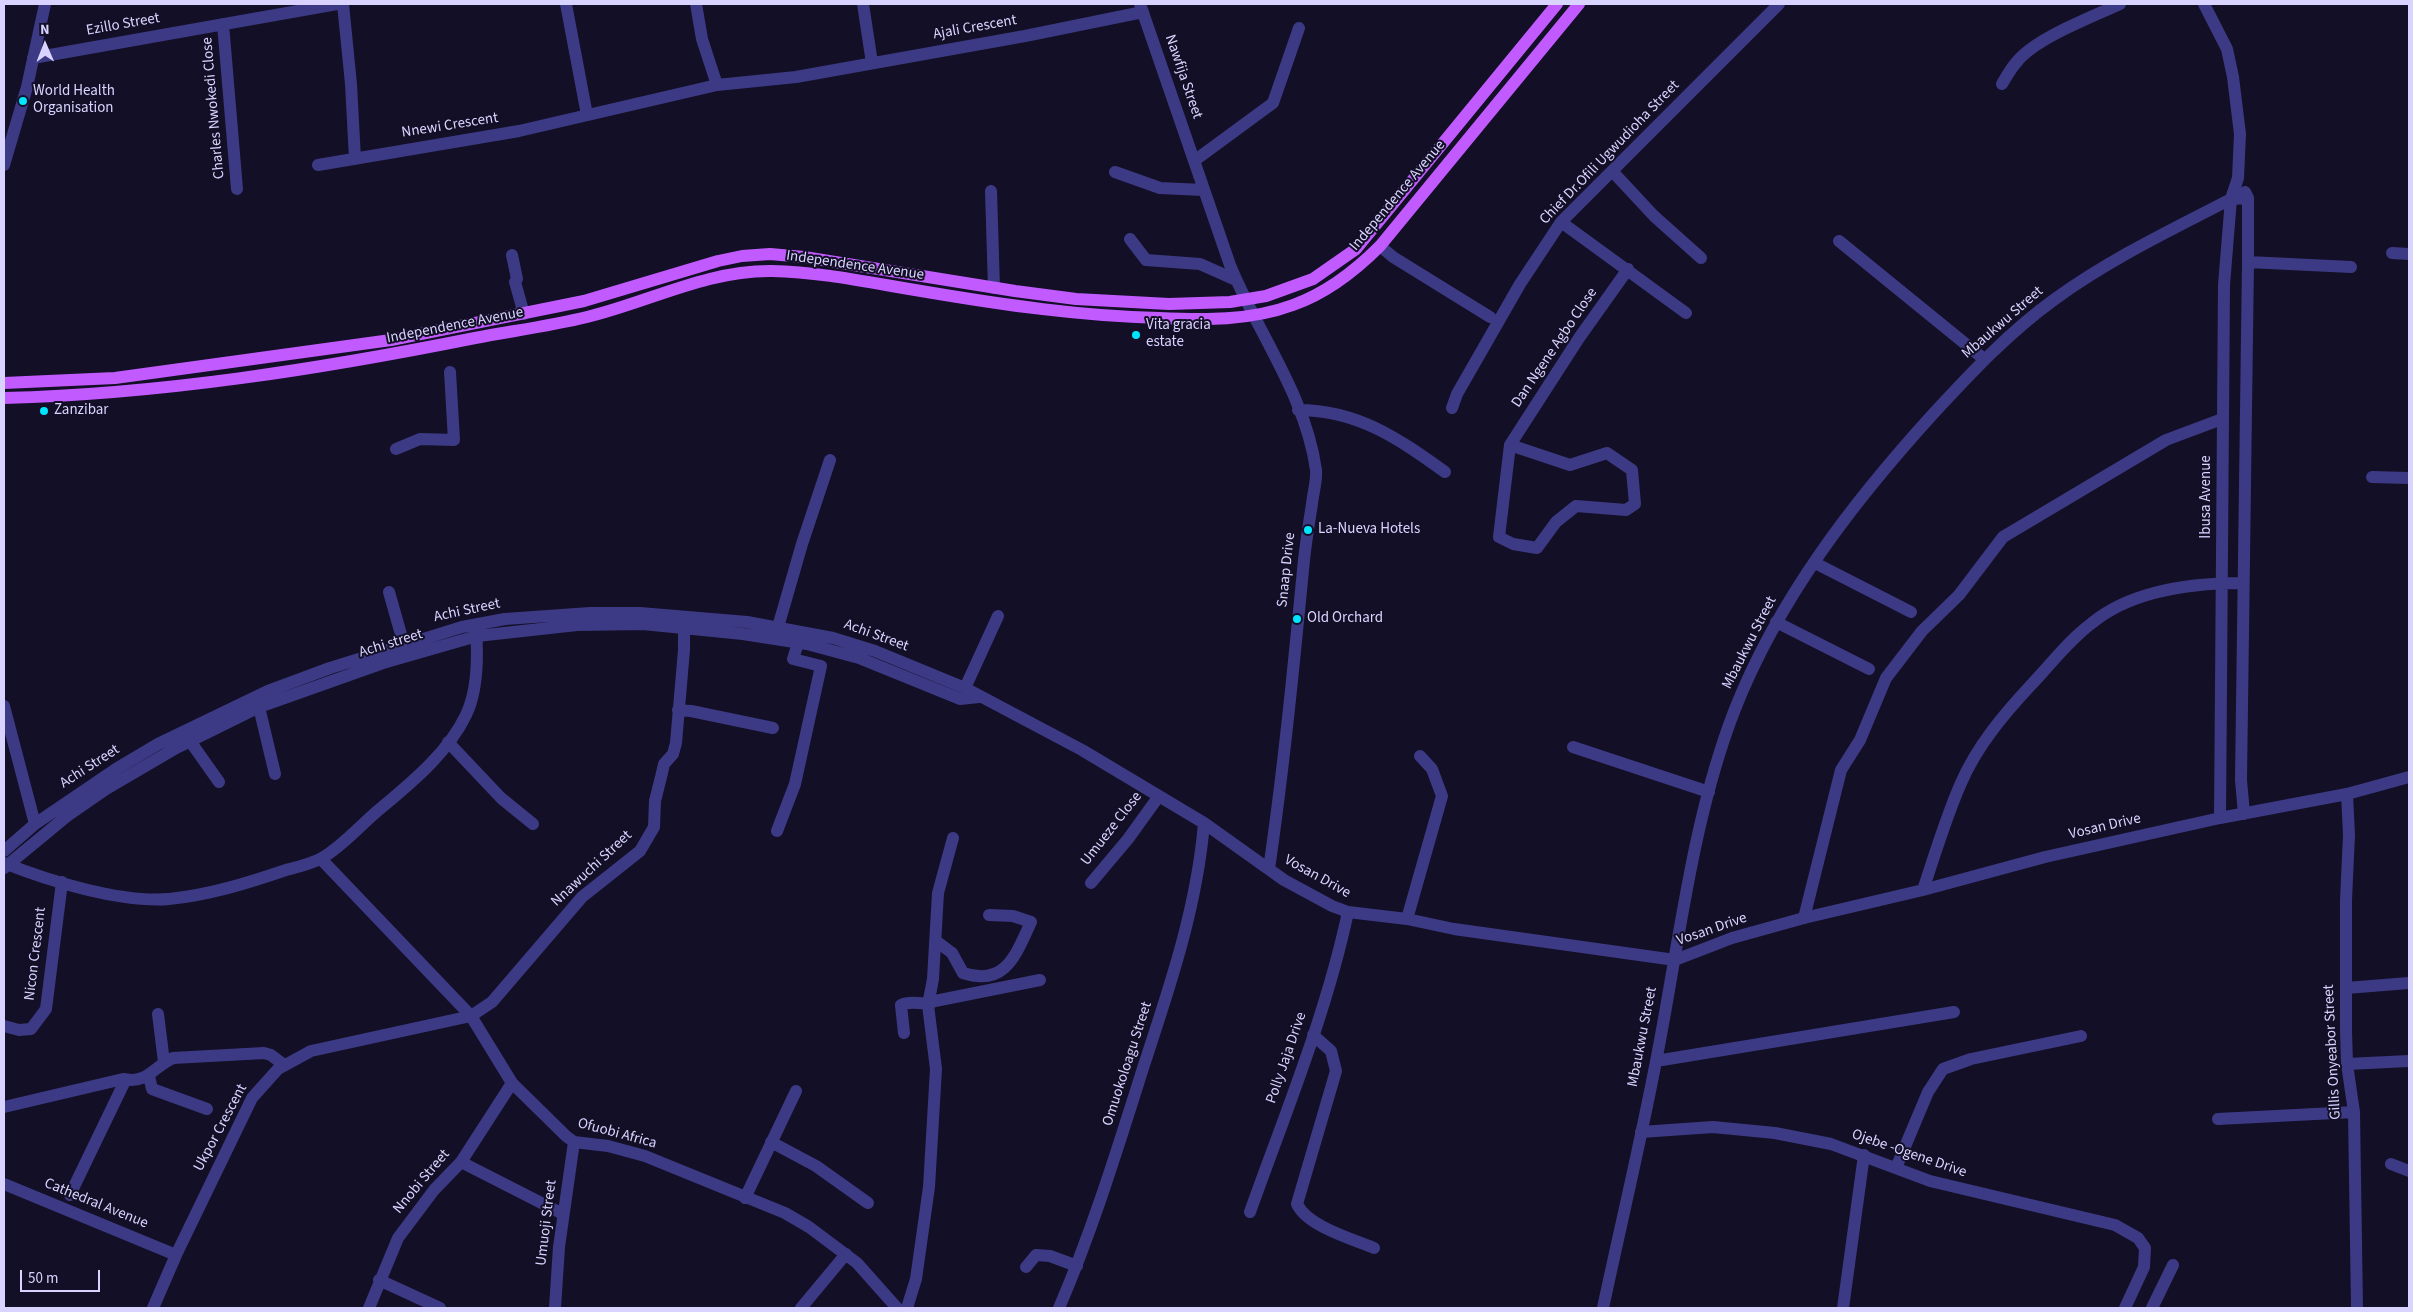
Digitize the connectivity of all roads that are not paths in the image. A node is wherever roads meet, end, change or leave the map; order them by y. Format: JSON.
{"nodes":[{"id":1,"x":45,"y":4,"type":"edge"},
{"id":2,"x":337,"y":4,"type":"edge"},
{"id":3,"x":343,"y":4,"type":"edge"},
{"id":4,"x":566,"y":4,"type":"edge"},
{"id":5,"x":696,"y":4,"type":"edge"},
{"id":6,"x":863,"y":4,"type":"edge"},
{"id":7,"x":1557,"y":4,"type":"edge"},
{"id":8,"x":1578,"y":4,"type":"edge"},
{"id":9,"x":1779,"y":4,"type":"edge"},
{"id":10,"x":2120,"y":4,"type":"edge"},
{"id":11,"x":2204,"y":4,"type":"edge"},
{"id":12,"x":1141,"y":8,"type":"edge"},
{"id":13,"x":223,"y":24,"type":"junction"},
{"id":14,"x":1299,"y":28,"type":"dead end"},
{"id":15,"x":33,"y":58,"type":"junction"},
{"id":16,"x":872,"y":63,"type":"junction"},
{"id":17,"x":796,"y":77,"type":"joint"},
{"id":18,"x":2002,"y":84,"type":"dead end"},
{"id":19,"x":717,"y":85,"type":"junction"},
{"id":20,"x":587,"y":115,"type":"junction"},
{"id":21,"x":355,"y":159,"type":"junction"},
{"id":22,"x":1194,"y":161,"type":"junction"},
{"id":23,"x":4,"y":165,"type":"edge"},
{"id":24,"x":318,"y":165,"type":"dead end"},
{"id":25,"x":1115,"y":172,"type":"dead end"},
{"id":26,"x":1613,"y":172,"type":"junction"},
{"id":27,"x":2238,"y":178,"type":"junction"},
{"id":28,"x":237,"y":189,"type":"dead end"},
{"id":29,"x":1203,"y":190,"type":"junction"},
{"id":30,"x":991,"y":191,"type":"dead end"},
{"id":31,"x":2231,"y":198,"type":"junction"},
{"id":32,"x":2248,"y":198,"type":"junction"},
{"id":33,"x":1561,"y":222,"type":"junction"},
{"id":34,"x":1130,"y":239,"type":"dead end"},
{"id":35,"x":1839,"y":242,"type":"dead end"},
{"id":36,"x":1380,"y":246,"type":"junction"},
{"id":37,"x":2392,"y":253,"type":"dead end"},
{"id":38,"x":770,"y":254,"type":"junction"},
{"id":39,"x":2409,"y":254,"type":"edge"},
{"id":40,"x":512,"y":255,"type":"dead end"},
{"id":41,"x":1701,"y":258,"type":"dead end"},
{"id":42,"x":826,"y":259,"type":"junction"},
{"id":43,"x":2248,"y":262,"type":"junction"},
{"id":44,"x":2351,"y":267,"type":"dead end"},
{"id":45,"x":1628,"y":269,"type":"junction"},
{"id":46,"x":687,"y":270,"type":"junction"},
{"id":47,"x":771,"y":271,"type":"junction"},
{"id":48,"x":824,"y":276,"type":"junction"},
{"id":49,"x":1236,"y":280,"type":"junction"},
{"id":50,"x":690,"y":284,"type":"junction"},
{"id":51,"x":994,"y":288,"type":"junction"},
{"id":52,"x":1015,"y":291,"type":"junction"},
{"id":53,"x":584,"y":301,"type":"junction"},
{"id":54,"x":1244,"y":301,"type":"junction"},
{"id":55,"x":1012,"y":306,"type":"junction"},
{"id":56,"x":1686,"y":313,"type":"dead end"},
{"id":57,"x":524,"y":314,"type":"junction"},
{"id":58,"x":1254,"y":316,"type":"junction"},
{"id":59,"x":587,"y":317,"type":"junction"},
{"id":60,"x":1490,"y":318,"type":"dead end"},
{"id":61,"x":392,"y":340,"type":"junction"},
{"id":62,"x":393,"y":354,"type":"junction"},
{"id":63,"x":1984,"y":359,"type":"junction"},
{"id":64,"x":450,"y":372,"type":"dead end"},
{"id":65,"x":4,"y":383,"type":"edge"},
{"id":66,"x":4,"y":398,"type":"edge"},
{"id":67,"x":1452,"y":408,"type":"dead end"},
{"id":68,"x":1298,"y":410,"type":"junction"},
{"id":69,"x":2222,"y":419,"type":"junction"},
{"id":70,"x":1510,"y":445,"type":"junction"},
{"id":71,"x":396,"y":449,"type":"dead end"},
{"id":72,"x":830,"y":460,"type":"dead end"},
{"id":73,"x":1445,"y":472,"type":"dead end"},
{"id":74,"x":2372,"y":477,"type":"dead end"},
{"id":75,"x":2409,"y":478,"type":"edge"},
{"id":76,"x":1815,"y":563,"type":"junction"},
{"id":77,"x":2223,"y":583,"type":"junction"},
{"id":78,"x":2243,"y":583,"type":"junction"},
{"id":79,"x":389,"y":592,"type":"dead end"},
{"id":80,"x":1911,"y":612,"type":"dead end"},
{"id":81,"x":998,"y":616,"type":"dead end"},
{"id":82,"x":684,"y":622,"type":"junction"},
{"id":83,"x":1776,"y":622,"type":"junction"},
{"id":84,"x":778,"y":627,"type":"junction"},
{"id":85,"x":476,"y":630,"type":"junction"},
{"id":86,"x":798,"y":643,"type":"junction"},
{"id":87,"x":404,"y":645,"type":"junction"},
{"id":88,"x":1869,"y":669,"type":"dead end"},
{"id":89,"x":965,"y":688,"type":"junction"},
{"id":90,"x":979,"y":697,"type":"junction"},
{"id":91,"x":4,"y":706,"type":"edge"},
{"id":92,"x":259,"y":707,"type":"junction"},
{"id":93,"x":678,"y":710,"type":"junction"},
{"id":94,"x":773,"y":728,"type":"dead end"},
{"id":95,"x":190,"y":742,"type":"junction"},
{"id":96,"x":448,"y":742,"type":"junction"},
{"id":97,"x":1573,"y":746,"type":"dead end"},
{"id":98,"x":1420,"y":756,"type":"dead end"},
{"id":99,"x":275,"y":774,"type":"dead end"},
{"id":100,"x":2409,"y":777,"type":"edge"},
{"id":101,"x":219,"y":782,"type":"dead end"},
{"id":102,"x":1709,"y":792,"type":"junction"},
{"id":103,"x":2347,"y":794,"type":"junction"},
{"id":104,"x":1159,"y":796,"type":"junction"},
{"id":105,"x":2244,"y":814,"type":"junction"},
{"id":106,"x":2220,"y":818,"type":"junction"},
{"id":107,"x":1204,"y":823,"type":"junction"},
{"id":108,"x":35,"y":824,"type":"junction"},
{"id":109,"x":533,"y":824,"type":"dead end"},
{"id":110,"x":778,"y":831,"type":"dead end"},
{"id":111,"x":953,"y":838,"type":"dead end"},
{"id":112,"x":4,"y":852,"type":"edge"},
{"id":113,"x":321,"y":858,"type":"junction"},
{"id":114,"x":5,"y":865,"type":"edge"},
{"id":115,"x":1268,"y":869,"type":"junction"},
{"id":116,"x":62,"y":882,"type":"junction"},
{"id":117,"x":1091,"y":883,"type":"dead end"},
{"id":118,"x":1924,"y":890,"type":"junction"},
{"id":119,"x":1348,"y":912,"type":"junction"},
{"id":120,"x":989,"y":915,"type":"dead end"},
{"id":121,"x":1804,"y":918,"type":"junction"},
{"id":122,"x":1407,"y":919,"type":"junction"},
{"id":123,"x":936,"y":941,"type":"junction"},
{"id":124,"x":1675,"y":960,"type":"junction"},
{"id":125,"x":1040,"y":980,"type":"dead end"},
{"id":126,"x":2409,"y":983,"type":"edge"},
{"id":127,"x":2346,"y":988,"type":"junction"},
{"id":128,"x":928,"y":1005,"type":"junction"},
{"id":129,"x":1954,"y":1012,"type":"dead end"},
{"id":130,"x":158,"y":1014,"type":"dead end"},
{"id":131,"x":471,"y":1016,"type":"junction"},
{"id":132,"x":4,"y":1026,"type":"edge"},
{"id":133,"x":904,"y":1034,"type":"dead end"},
{"id":134,"x":1313,"y":1035,"type":"junction"},
{"id":135,"x":2081,"y":1036,"type":"dead end"},
{"id":136,"x":1656,"y":1061,"type":"junction"},
{"id":137,"x":2409,"y":1061,"type":"edge"},
{"id":138,"x":164,"y":1062,"type":"junction"},
{"id":139,"x":2347,"y":1064,"type":"junction"},
{"id":140,"x":284,"y":1065,"type":"junction"},
{"id":141,"x":148,"y":1076,"type":"junction"},
{"id":142,"x":123,"y":1078,"type":"junction"},
{"id":143,"x":512,"y":1083,"type":"junction"},
{"id":144,"x":796,"y":1091,"type":"dead end"},
{"id":145,"x":4,"y":1107,"type":"edge"},
{"id":146,"x":207,"y":1109,"type":"dead end"},
{"id":147,"x":2354,"y":1112,"type":"junction"},
{"id":148,"x":2218,"y":1119,"type":"dead end"},
{"id":149,"x":1641,"y":1132,"type":"junction"},
{"id":150,"x":574,"y":1142,"type":"junction"},
{"id":151,"x":771,"y":1142,"type":"junction"},
{"id":152,"x":1864,"y":1155,"type":"junction"},
{"id":153,"x":461,"y":1162,"type":"junction"},
{"id":154,"x":2391,"y":1164,"type":"dead end"},
{"id":155,"x":1896,"y":1168,"type":"junction"},
{"id":156,"x":2409,"y":1171,"type":"edge"},
{"id":157,"x":4,"y":1184,"type":"edge"},
{"id":158,"x":70,"y":1194,"type":"dead end"},
{"id":159,"x":745,"y":1198,"type":"junction"},
{"id":160,"x":868,"y":1203,"type":"dead end"},
{"id":161,"x":1250,"y":1212,"type":"dead end"},
{"id":162,"x":563,"y":1214,"type":"junction"},
{"id":163,"x":1374,"y":1248,"type":"dead end"},
{"id":164,"x":846,"y":1254,"type":"junction"},
{"id":165,"x":176,"y":1255,"type":"junction"},
{"id":166,"x":2173,"y":1265,"type":"dead end"},
{"id":167,"x":1077,"y":1266,"type":"junction"},
{"id":168,"x":1026,"y":1267,"type":"dead end"},
{"id":169,"x":379,"y":1280,"type":"junction"},
{"id":170,"x":153,"y":1308,"type":"edge"},
{"id":171,"x":369,"y":1308,"type":"edge"},
{"id":172,"x":440,"y":1308,"type":"edge"},
{"id":173,"x":555,"y":1308,"type":"edge"},
{"id":174,"x":802,"y":1308,"type":"edge"},
{"id":175,"x":897,"y":1308,"type":"edge"},
{"id":176,"x":907,"y":1308,"type":"edge"},
{"id":177,"x":1060,"y":1308,"type":"edge"},
{"id":178,"x":1603,"y":1308,"type":"edge"},
{"id":179,"x":1843,"y":1308,"type":"edge"},
{"id":180,"x":2125,"y":1308,"type":"edge"},
{"id":181,"x":2152,"y":1308,"type":"edge"},
{"id":182,"x":2357,"y":1308,"type":"edge"}],
"edges":[{"from":1,"to":15,"type":"street"},
{"from":2,"to":13,"type":"street","name":"Ezillo Street"},
{"from":3,"to":21,"type":"street"},
{"from":4,"to":20,"type":"street"},
{"from":5,"to":19,"type":"street"},
{"from":6,"to":16,"type":"street"},
{"from":7,"to":54,"type":"main road","name":"Independence Avenue"},
{"from":8,"to":36,"type":"main road","name":"Independence Avenue"},
{"from":9,"to":26,"type":"street","name":"Chief Dr.Ofili Ugwudioha Street"},
{"from":10,"to":18,"type":"street"},
{"from":11,"to":27,"type":"street","name":"Ibusa Avenue"},
{"from":12,"to":16,"type":"street","name":"Ajali Crescent"},
{"from":12,"to":22,"type":"street","name":"Nawfija Street"},
{"from":13,"to":15,"type":"street","name":"Ezillo Street"},
{"from":13,"to":28,"type":"street","name":"Charles Nwokedi Close"},
{"from":14,"to":22,"type":"street"},
{"from":15,"to":23,"type":"street"},
{"from":16,"to":17,"type":"street","name":"Ajali Crescent"},
{"from":17,"to":19,"type":"street","name":"Nnewi Crescent"},
{"from":19,"to":20,"type":"street","name":"Nnewi Crescent"},
{"from":20,"to":21,"type":"street","name":"Nnewi Crescent"},
{"from":21,"to":24,"type":"street","name":"Nnewi Crescent"},
{"from":22,"to":29,"type":"street","name":"Nawfija Street"},
{"from":25,"to":29,"type":"street"},
{"from":26,"to":33,"type":"street","name":"Chief Dr.Ofili Ugwudioha Street"},
{"from":26,"to":41,"type":"street"},
{"from":27,"to":31,"type":"street","name":"Ibusa Avenue"},
{"from":27,"to":32,"type":"street","name":"Ibusa Avenue"},
{"from":29,"to":49,"type":"street","name":"Nawfija Street"},
{"from":30,"to":51,"type":"street"},
{"from":31,"to":32,"type":"street","name":"Mbaukwu Street"},
{"from":31,"to":63,"type":"street","name":"Mbaukwu Street"},
{"from":31,"to":69,"type":"street","name":"Ibusa Avenue"},
{"from":32,"to":43,"type":"street","name":"Ibusa Avenue"},
{"from":33,"to":45,"type":"street"},
{"from":33,"to":67,"type":"street","name":"Chief Dr.Ofili Ugwudioha Street"},
{"from":34,"to":49,"type":"street"},
{"from":35,"to":63,"type":"street"},
{"from":36,"to":58,"type":"main road","name":"Independence Avenue"},
{"from":36,"to":60,"type":"street"},
{"from":37,"to":39,"type":"street"},
{"from":38,"to":42,"type":"main road","name":"Independence Avenue"},
{"from":38,"to":46,"type":"main road","name":"Independence Avenue"},
{"from":38,"to":47,"type":"main road"},
{"from":40,"to":57,"type":"street"},
{"from":42,"to":48,"type":"main road"},
{"from":42,"to":51,"type":"main road","name":"Independence Avenue"},
{"from":43,"to":44,"type":"street"},
{"from":43,"to":78,"type":"street","name":"Ibusa Avenue"},
{"from":45,"to":56,"type":"street"},
{"from":45,"to":70,"type":"street","name":"Dan Ngene Agbo Close"},
{"from":46,"to":50,"type":"main road"},
{"from":46,"to":53,"type":"main road","name":"Independence Avenue"},
{"from":47,"to":48,"type":"main road","name":"Independence Avenue"},
{"from":47,"to":50,"type":"main road","name":"Independence Avenue"},
{"from":48,"to":55,"type":"main road","name":"Independence Avenue"},
{"from":49,"to":54,"type":"street","name":"Nawfija Street"},
{"from":50,"to":59,"type":"main road","name":"Independence Avenue"},
{"from":51,"to":52,"type":"main road","name":"Independence Avenue"},
{"from":52,"to":54,"type":"main road","name":"Independence Avenue"},
{"from":52,"to":55,"type":"main road"},
{"from":53,"to":57,"type":"main road","name":"Independence Avenue"},
{"from":53,"to":59,"type":"main road"},
{"from":54,"to":58,"type":"street","name":"Nawfija Street"},
{"from":55,"to":58,"type":"main road","name":"Independence Avenue"},
{"from":57,"to":61,"type":"main road","name":"Independence Avenue"},
{"from":58,"to":68,"type":"street","name":"Snaap Drive"},
{"from":59,"to":62,"type":"main road","name":"Independence Avenue"},
{"from":61,"to":62,"type":"main road"},
{"from":61,"to":65,"type":"main road","name":"Independence Avenue"},
{"from":62,"to":66,"type":"main road","name":"Independence Avenue"},
{"from":63,"to":76,"type":"street","name":"Mbaukwu Street"},
{"from":64,"to":71,"type":"street"},
{"from":68,"to":73,"type":"street"},
{"from":68,"to":115,"type":"street","name":"Snaap Drive"},
{"from":69,"to":77,"type":"street","name":"Ibusa Avenue"},
{"from":69,"to":121,"type":"street"},
{"from":70,"to":70,"type":"street"},
{"from":72,"to":84,"type":"street"},
{"from":74,"to":75,"type":"street"},
{"from":76,"to":80,"type":"street"},
{"from":76,"to":83,"type":"street","name":"Mbaukwu Street"},
{"from":77,"to":78,"type":"street"},
{"from":77,"to":106,"type":"street","name":"Ibusa Avenue"},
{"from":77,"to":118,"type":"street"},
{"from":78,"to":105,"type":"street","name":"Ibusa Avenue"},
{"from":79,"to":87,"type":"street"},
{"from":81,"to":89,"type":"street"},
{"from":82,"to":84,"type":"street","name":"Achi Street"},
{"from":82,"to":85,"type":"street","name":"Achi street"},
{"from":82,"to":86,"type":"street","name":"Achi street"},
{"from":82,"to":93,"type":"street","name":"Nnawuchi Street"},
{"from":83,"to":88,"type":"street"},
{"from":83,"to":102,"type":"street","name":"Mbaukwu Street"},
{"from":84,"to":89,"type":"street","name":"Achi Street"},
{"from":85,"to":87,"type":"street","name":"Achi Street"},
{"from":85,"to":92,"type":"street","name":"Achi street"},
{"from":85,"to":96,"type":"street"},
{"from":86,"to":90,"type":"street","name":"Achi street"},
{"from":86,"to":110,"type":"street"},
{"from":87,"to":108,"type":"street","name":"Achi Street"},
{"from":89,"to":90,"type":"street","name":"Achi Street"},
{"from":90,"to":104,"type":"street","name":"Vosan Drive"},
{"from":91,"to":108,"type":"street"},
{"from":92,"to":95,"type":"street","name":"Achi street"},
{"from":92,"to":99,"type":"street"},
{"from":93,"to":94,"type":"street"},
{"from":93,"to":131,"type":"street","name":"Nnawuchi Street"},
{"from":95,"to":101,"type":"street"},
{"from":95,"to":114,"type":"street","name":"Achi street"},
{"from":96,"to":109,"type":"street"},
{"from":96,"to":113,"type":"street"},
{"from":97,"to":102,"type":"street"},
{"from":98,"to":122,"type":"street"},
{"from":100,"to":103,"type":"street","name":"Vosan Drive"},
{"from":102,"to":124,"type":"street","name":"Mbaukwu Street"},
{"from":103,"to":105,"type":"street","name":"Vosan Drive"},
{"from":103,"to":127,"type":"street","name":"Gillis Onyeabor Street"},
{"from":104,"to":107,"type":"street","name":"Vosan Drive"},
{"from":104,"to":117,"type":"street","name":"Umueze Close"},
{"from":105,"to":106,"type":"street","name":"Vosan Drive"},
{"from":106,"to":118,"type":"street","name":"Vosan Drive"},
{"from":107,"to":115,"type":"street","name":"Vosan Drive"},
{"from":107,"to":167,"type":"street","name":"Omuokoloagu Street"},
{"from":108,"to":112,"type":"street","name":"Achi Street"},
{"from":111,"to":123,"type":"street"},
{"from":113,"to":116,"type":"street"},
{"from":113,"to":131,"type":"street","name":"Ofuobi Africa"},
{"from":114,"to":116,"type":"street"},
{"from":115,"to":119,"type":"street","name":"Vosan Drive"},
{"from":116,"to":132,"type":"street","name":"Nicon Crescent"},
{"from":118,"to":121,"type":"street","name":"Vosan Drive"},
{"from":119,"to":122,"type":"street","name":"Vosan Drive"},
{"from":119,"to":134,"type":"street","name":"Polly Jaja Drive"},
{"from":120,"to":123,"type":"street"},
{"from":121,"to":124,"type":"street","name":"Vosan Drive"},
{"from":122,"to":124,"type":"street","name":"Vosan Drive"},
{"from":123,"to":128,"type":"street"},
{"from":124,"to":136,"type":"street","name":"Mbaukwu Street"},
{"from":125,"to":128,"type":"street"},
{"from":126,"to":127,"type":"street"},
{"from":127,"to":139,"type":"street","name":"Gillis Onyeabor Street"},
{"from":128,"to":133,"type":"street"},
{"from":128,"to":176,"type":"street"},
{"from":129,"to":136,"type":"street"},
{"from":130,"to":138,"type":"street"},
{"from":131,"to":140,"type":"street","name":"Ukpor Crescent"},
{"from":131,"to":143,"type":"street","name":"Ofuobi Africa"},
{"from":134,"to":161,"type":"street","name":"Polly Jaja Drive"},
{"from":134,"to":163,"type":"street"},
{"from":135,"to":155,"type":"street"},
{"from":136,"to":149,"type":"street","name":"Mbaukwu Street"},
{"from":137,"to":139,"type":"street"},
{"from":138,"to":140,"type":"street"},
{"from":138,"to":141,"type":"street"},
{"from":139,"to":147,"type":"street","name":"Gillis Onyeabor Street"},
{"from":140,"to":165,"type":"street","name":"Ukpor Crescent"},
{"from":141,"to":142,"type":"street"},
{"from":141,"to":146,"type":"street"},
{"from":142,"to":145,"type":"street"},
{"from":142,"to":158,"type":"street"},
{"from":143,"to":150,"type":"street","name":"Ofuobi Africa"},
{"from":143,"to":153,"type":"street","name":"Nnobi Street"},
{"from":144,"to":151,"type":"street"},
{"from":147,"to":148,"type":"street"},
{"from":147,"to":182,"type":"street","name":"Gillis Onyeabor Street"},
{"from":149,"to":152,"type":"street","name":"Ojebe -Ogene Drive"},
{"from":149,"to":178,"type":"street","name":"Mbaukwu Street"},
{"from":150,"to":159,"type":"street","name":"Ofuobi Africa"},
{"from":150,"to":162,"type":"street","name":"Umuoji Street"},
{"from":151,"to":159,"type":"street"},
{"from":151,"to":160,"type":"street"},
{"from":152,"to":155,"type":"street","name":"Ojebe -Ogene Drive"},
{"from":152,"to":179,"type":"street"},
{"from":153,"to":162,"type":"street"},
{"from":153,"to":169,"type":"street","name":"Nnobi Street"},
{"from":154,"to":156,"type":"street"},
{"from":155,"to":180,"type":"street","name":"Ojebe -Ogene Drive"},
{"from":157,"to":165,"type":"street","name":"Cathedral Avenue"},
{"from":159,"to":164,"type":"street","name":"Ofuobi Africa"},
{"from":162,"to":173,"type":"street","name":"Umuoji Street"},
{"from":164,"to":174,"type":"street"},
{"from":164,"to":175,"type":"street","name":"Ofuobi Africa"},
{"from":165,"to":170,"type":"street","name":"Ukpor Crescent"},
{"from":166,"to":181,"type":"street"},
{"from":167,"to":168,"type":"street"},
{"from":167,"to":177,"type":"street","name":"Omuokoloagu Street"},
{"from":169,"to":171,"type":"street","name":"Nnobi Street"},
{"from":169,"to":172,"type":"street"}]}
